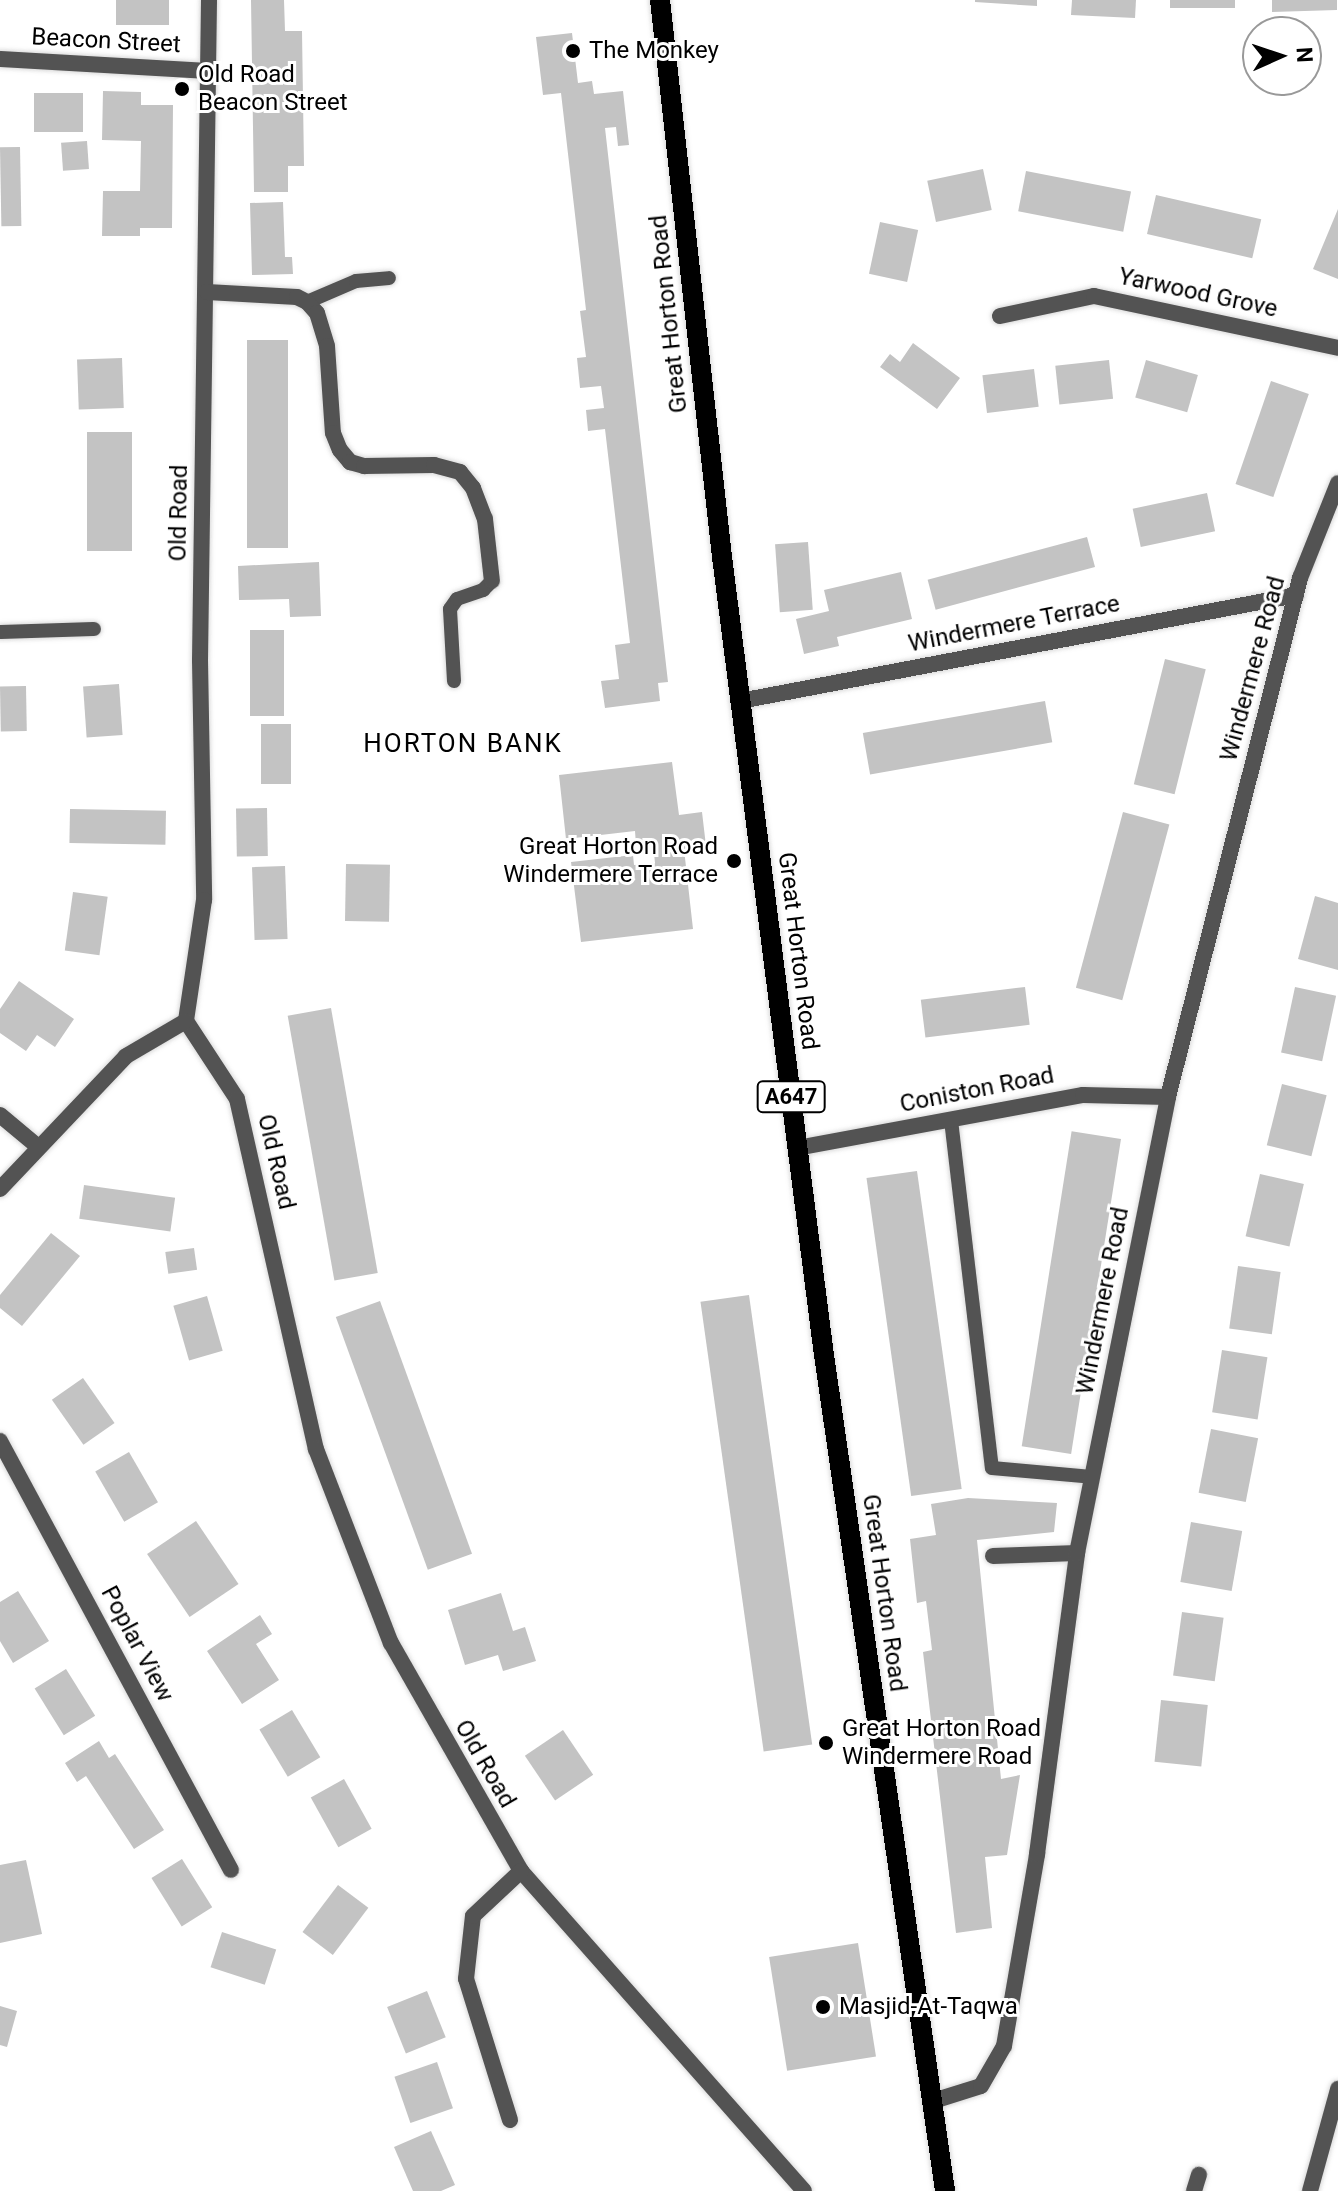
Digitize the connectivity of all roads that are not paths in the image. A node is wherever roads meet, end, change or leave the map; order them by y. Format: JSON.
{"nodes":[{"id":1,"x":209,"y":0,"type":"edge"},
{"id":2,"x":660,"y":0,"type":"edge"},
{"id":3,"x":0,"y":59,"type":"edge"},
{"id":4,"x":209,"y":71,"type":"junction"},
{"id":5,"x":389,"y":278,"type":"dead end"},
{"id":6,"x":207,"y":292,"type":"junction"},
{"id":7,"x":307,"y":302,"type":"junction"},
{"id":8,"x":1000,"y":316,"type":"dead end"},
{"id":9,"x":1338,"y":348,"type":"edge"},
{"id":10,"x":1338,"y":483,"type":"edge"},
{"id":11,"x":492,"y":581,"type":"joint"},
{"id":12,"x":1296,"y":595,"type":"junction"},
{"id":13,"x":94,"y":629,"type":"dead end"},
{"id":14,"x":0,"y":632,"type":"edge"},
{"id":15,"x":454,"y":681,"type":"dead end"},
{"id":16,"x":740,"y":701,"type":"junction"},
{"id":17,"x":186,"y":1021,"type":"junction"},
{"id":18,"x":1168,"y":1097,"type":"junction"},
{"id":19,"x":0,"y":1115,"type":"edge"},
{"id":20,"x":951,"y":1120,"type":"junction"},
{"id":21,"x":36,"y":1145,"type":"junction"},
{"id":22,"x":797,"y":1148,"type":"junction"},
{"id":23,"x":0,"y":1189,"type":"edge"},
{"id":24,"x":0,"y":1441,"type":"edge"},
{"id":25,"x":1092,"y":1477,"type":"junction"},
{"id":26,"x":1077,"y":1553,"type":"junction"},
{"id":27,"x":993,"y":1556,"type":"dead end"},
{"id":28,"x":231,"y":1870,"type":"dead end"},
{"id":29,"x":521,"y":1871,"type":"junction"},
{"id":30,"x":1338,"y":2089,"type":"edge"},
{"id":31,"x":930,"y":2102,"type":"junction"},
{"id":32,"x":510,"y":2120,"type":"dead end"},
{"id":33,"x":804,"y":2191,"type":"edge"},
{"id":34,"x":945,"y":2191,"type":"edge"},
{"id":35,"x":1310,"y":2191,"type":"edge"}],
"edges":[{"from":1,"to":4,"type":"street","name":"Old Road"},
{"from":2,"to":16,"type":"main road","name":"Great Horton Road","number":"A647"},
{"from":3,"to":4,"type":"street","name":"Beacon Street"},
{"from":4,"to":6,"type":"street","name":"Old Road"},
{"from":5,"to":7,"type":"lane"},
{"from":6,"to":7,"type":"street"},
{"from":6,"to":17,"type":"street","name":"Old Road"},
{"from":7,"to":11,"type":"street"},
{"from":8,"to":9,"type":"street","name":"Yarwood Grove"},
{"from":10,"to":12,"type":"street","name":"Windermere Road"},
{"from":11,"to":15,"type":"lane"},
{"from":12,"to":16,"type":"street","name":"Windermere Terrace"},
{"from":12,"to":18,"type":"street","name":"Windermere Road"},
{"from":13,"to":14,"type":"lane"},
{"from":16,"to":22,"type":"main road","name":"Great Horton Road","number":"A647"},
{"from":17,"to":21,"type":"street"},
{"from":17,"to":29,"type":"street","name":"Old Road"},
{"from":18,"to":20,"type":"street","name":"Coniston Road"},
{"from":18,"to":25,"type":"street","name":"Windermere Road"},
{"from":19,"to":21,"type":"street"},
{"from":20,"to":22,"type":"street","name":"Coniston Road"},
{"from":20,"to":25,"type":"lane"},
{"from":21,"to":23,"type":"street"},
{"from":22,"to":31,"type":"main road","name":"Great Horton Road","number":"A647"},
{"from":24,"to":28,"type":"street","name":"Poplar View"},
{"from":25,"to":26,"type":"street","name":"Windermere Road"},
{"from":26,"to":27,"type":"street"},
{"from":26,"to":31,"type":"street","name":"Windermere Road"},
{"from":29,"to":32,"type":"street"},
{"from":29,"to":33,"type":"street","name":"Old Road"},
{"from":30,"to":35,"type":"street"},
{"from":31,"to":34,"type":"main road","name":"Great Horton Road","number":"A647"}]}
